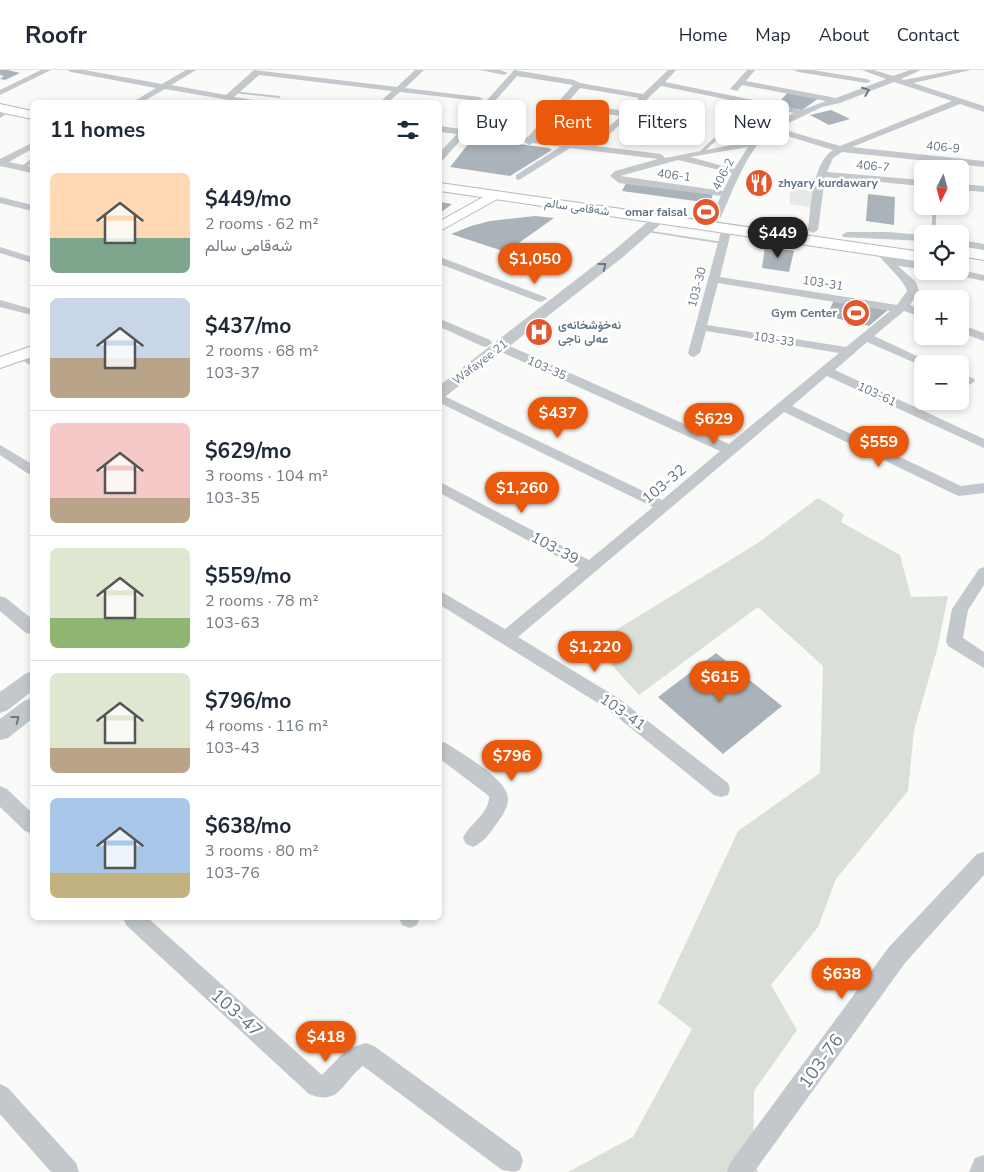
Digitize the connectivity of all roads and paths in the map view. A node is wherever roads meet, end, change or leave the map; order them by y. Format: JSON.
{"nodes":[{"id":1,"x":48,"y":70,"type":"edge"},
{"id":2,"x":71,"y":70,"type":"edge"},
{"id":3,"x":123,"y":70,"type":"edge"},
{"id":4,"x":192,"y":70,"type":"edge"},
{"id":5,"x":420,"y":70,"type":"edge"},
{"id":6,"x":484,"y":70,"type":"edge"},
{"id":7,"x":672,"y":70,"type":"edge"},
{"id":8,"x":751,"y":70,"type":"edge"},
{"id":9,"x":798,"y":70,"type":"edge"},
{"id":10,"x":866,"y":70,"type":"edge"},
{"id":11,"x":896,"y":70,"type":"edge"},
{"id":12,"x":917,"y":70,"type":"edge"},
{"id":13,"x":967,"y":70,"type":"edge"},
{"id":14,"x":258,"y":71,"type":"edge"},
{"id":15,"x":511,"y":72,"type":"edge"},
{"id":16,"x":882,"y":76,"type":"junction"},
{"id":17,"x":110,"y":77,"type":"junction"},
{"id":18,"x":867,"y":81,"type":"junction"},
{"id":19,"x":898,"y":81,"type":"junction"},
{"id":20,"x":739,"y":82,"type":"junction"},
{"id":21,"x":658,"y":83,"type":"junction"},
{"id":22,"x":578,"y":85,"type":"junction"},
{"id":23,"x":163,"y":86,"type":"junction"},
{"id":24,"x":400,"y":89,"type":"junction"},
{"id":25,"x":0,"y":93,"type":"edge"},
{"id":26,"x":231,"y":95,"type":"junction"},
{"id":27,"x":0,"y":97,"type":"edge"},
{"id":28,"x":279,"y":97,"type":"dead end"},
{"id":29,"x":645,"y":97,"type":"junction"},
{"id":30,"x":728,"y":97,"type":"junction"},
{"id":31,"x":140,"y":100,"type":"edge"},
{"id":32,"x":245,"y":100,"type":"edge"},
{"id":33,"x":386,"y":100,"type":"edge"},
{"id":34,"x":489,"y":100,"type":"edge"},
{"id":35,"x":566,"y":100,"type":"edge"},
{"id":36,"x":642,"y":100,"type":"edge"},
{"id":37,"x":743,"y":100,"type":"edge"},
{"id":38,"x":821,"y":101,"type":"junction"},
{"id":39,"x":960,"y":101,"type":"junction"},
{"id":40,"x":984,"y":102,"type":"edge"},
{"id":41,"x":30,"y":103,"type":"edge"},
{"id":42,"x":973,"y":105,"type":"junction"},
{"id":43,"x":30,"y":109,"type":"edge"},
{"id":44,"x":789,"y":109,"type":"edge"},
{"id":45,"x":984,"y":109,"type":"edge"},
{"id":46,"x":0,"y":111,"type":"edge"},
{"id":47,"x":804,"y":112,"type":"junction"},
{"id":48,"x":30,"y":115,"type":"edge"},
{"id":49,"x":30,"y":119,"type":"edge"},
{"id":50,"x":789,"y":119,"type":"edge"},
{"id":51,"x":619,"y":122,"type":"edge"},
{"id":52,"x":536,"y":134,"type":"edge"},
{"id":53,"x":789,"y":134,"type":"edge"},
{"id":54,"x":458,"y":138,"type":"edge"},
{"id":55,"x":715,"y":139,"type":"edge"},
{"id":56,"x":526,"y":142,"type":"edge"},
{"id":57,"x":529,"y":142,"type":"junction"},
{"id":58,"x":743,"y":145,"type":"edge"},
{"id":59,"x":754,"y":145,"type":"edge"},
{"id":60,"x":567,"y":146,"type":"junction"},
{"id":61,"x":30,"y":147,"type":"edge"},
{"id":62,"x":589,"y":149,"type":"junction"},
{"id":63,"x":840,"y":149,"type":"junction"},
{"id":64,"x":702,"y":152,"type":"junction"},
{"id":65,"x":442,"y":156,"type":"edge"},
{"id":66,"x":674,"y":157,"type":"junction"},
{"id":67,"x":30,"y":162,"type":"edge"},
{"id":68,"x":0,"y":163,"type":"edge"},
{"id":69,"x":984,"y":164,"type":"edge"},
{"id":70,"x":22,"y":168,"type":"junction"},
{"id":71,"x":30,"y":170,"type":"edge"},
{"id":72,"x":737,"y":172,"type":"junction"},
{"id":73,"x":821,"y":174,"type":"junction"},
{"id":74,"x":519,"y":177,"type":"dead end"},
{"id":75,"x":442,"y":179,"type":"edge"},
{"id":76,"x":914,"y":182,"type":"edge"},
{"id":77,"x":442,"y":187,"type":"edge"},
{"id":78,"x":969,"y":188,"type":"edge"},
{"id":79,"x":984,"y":189,"type":"edge"},
{"id":80,"x":494,"y":194,"type":"junction"},
{"id":81,"x":726,"y":194,"type":"junction"},
{"id":82,"x":0,"y":200,"type":"edge"},
{"id":83,"x":30,"y":208,"type":"edge"},
{"id":84,"x":651,"y":222,"type":"junction"},
{"id":85,"x":442,"y":226,"type":"edge"},
{"id":86,"x":722,"y":230,"type":"junction"},
{"id":87,"x":813,"y":230,"type":"junction"},
{"id":88,"x":914,"y":237,"type":"edge"},
{"id":89,"x":844,"y":240,"type":"junction"},
{"id":90,"x":969,"y":244,"type":"edge"},
{"id":91,"x":914,"y":247,"type":"edge"},
{"id":92,"x":984,"y":247,"type":"edge"},
{"id":93,"x":0,"y":250,"type":"edge"},
{"id":94,"x":882,"y":250,"type":"junction"},
{"id":95,"x":969,"y":252,"type":"edge"},
{"id":96,"x":984,"y":255,"type":"edge"},
{"id":97,"x":914,"y":256,"type":"edge"},
{"id":98,"x":30,"y":259,"type":"edge"},
{"id":99,"x":442,"y":261,"type":"edge"},
{"id":100,"x":914,"y":263,"type":"edge"},
{"id":101,"x":969,"y":264,"type":"edge"},
{"id":102,"x":984,"y":266,"type":"edge"},
{"id":103,"x":969,"y":275,"type":"edge"},
{"id":104,"x":984,"y":278,"type":"edge"},
{"id":105,"x":714,"y":279,"type":"junction"},
{"id":106,"x":541,"y":299,"type":"junction"},
{"id":107,"x":0,"y":303,"type":"edge"},
{"id":108,"x":901,"y":308,"type":"junction"},
{"id":109,"x":30,"y":311,"type":"edge"},
{"id":110,"x":914,"y":312,"type":"edge"},
{"id":111,"x":442,"y":324,"type":"edge"},
{"id":112,"x":701,"y":327,"type":"junction"},
{"id":113,"x":969,"y":331,"type":"edge"},
{"id":114,"x":865,"y":337,"type":"junction"},
{"id":115,"x":984,"y":337,"type":"edge"},
{"id":116,"x":486,"y":343,"type":"junction"},
{"id":117,"x":501,"y":347,"type":"junction"},
{"id":118,"x":848,"y":351,"type":"junction"},
{"id":119,"x":694,"y":353,"type":"dead end"},
{"id":120,"x":914,"y":358,"type":"edge"},
{"id":121,"x":825,"y":370,"type":"junction"},
{"id":122,"x":442,"y":375,"type":"edge"},
{"id":123,"x":442,"y":391,"type":"edge"},
{"id":124,"x":442,"y":399,"type":"edge"},
{"id":125,"x":782,"y":406,"type":"junction"},
{"id":126,"x":984,"y":444,"type":"edge"},
{"id":127,"x":0,"y":449,"type":"edge"},
{"id":128,"x":729,"y":450,"type":"junction"},
{"id":129,"x":30,"y":469,"type":"edge"},
{"id":130,"x":442,"y":488,"type":"edge"},
{"id":131,"x":984,"y":488,"type":"edge"},
{"id":132,"x":663,"y":506,"type":"junction"},
{"id":133,"x":590,"y":567,"type":"junction"},
{"id":134,"x":984,"y":573,"type":"edge"},
{"id":135,"x":442,"y":598,"type":"edge"},
{"id":136,"x":0,"y":602,"type":"edge"},
{"id":137,"x":30,"y":626,"type":"edge"},
{"id":138,"x":506,"y":638,"type":"junction"},
{"id":139,"x":984,"y":661,"type":"edge"},
{"id":140,"x":30,"y":682,"type":"edge"},
{"id":141,"x":0,"y":704,"type":"edge"},
{"id":142,"x":30,"y":708,"type":"edge"},
{"id":143,"x":0,"y":731,"type":"edge"},
{"id":144,"x":442,"y":750,"type":"edge"},
{"id":145,"x":721,"y":789,"type":"dead end"},
{"id":146,"x":0,"y":795,"type":"edge"},
{"id":147,"x":30,"y":823,"type":"edge"},
{"id":148,"x":473,"y":838,"type":"dead end"},
{"id":149,"x":984,"y":861,"type":"edge"},
{"id":150,"x":135,"y":920,"type":"edge"},
{"id":151,"x":0,"y":1096,"type":"edge"},
{"id":152,"x":511,"y":1161,"type":"dead end"},
{"id":153,"x":984,"y":1167,"type":"edge"},
{"id":154,"x":67,"y":1172,"type":"edge"},
{"id":155,"x":739,"y":1172,"type":"edge"},
{"id":156,"x":981,"y":1172,"type":"edge"}],
"edges":[{"from":1,"to":25,"type":"street"},
{"from":2,"to":17,"type":"street"},
{"from":3,"to":17,"type":"street"},
{"from":4,"to":23,"type":"street"},
{"from":5,"to":24,"type":"street"},
{"from":6,"to":15,"type":"street"},
{"from":7,"to":21,"type":"street"},
{"from":8,"to":20,"type":"street"},
{"from":9,"to":18,"type":"street"},
{"from":10,"to":16,"type":"street"},
{"from":11,"to":16,"type":"street"},
{"from":12,"to":19,"type":"street"},
{"from":13,"to":19,"type":"street"},
{"from":14,"to":24,"type":"street"},
{"from":14,"to":26,"type":"street"},
{"from":15,"to":22,"type":"street"},
{"from":15,"to":24,"type":"street"},
{"from":15,"to":34,"type":"street"},
{"from":16,"to":18,"type":"street"},
{"from":16,"to":19,"type":"street"},
{"from":17,"to":23,"type":"street"},
{"from":18,"to":38,"type":"street"},
{"from":38,"to":19,"type":"street","one_way":true},
{"from":19,"to":39,"type":"street"},
{"from":20,"to":30,"type":"street"},
{"from":20,"to":38,"type":"street"},
{"from":21,"to":29,"type":"street"},
{"from":21,"to":30,"type":"street"},
{"from":22,"to":29,"type":"street"},
{"from":22,"to":35,"type":"street"},
{"from":23,"to":26,"type":"street"},
{"from":23,"to":31,"type":"street"},
{"from":24,"to":33,"type":"street"},
{"from":26,"to":28,"type":"lane"},
{"from":26,"to":32,"type":"street"},
{"from":27,"to":41,"type":"main road"},
{"from":29,"to":36,"type":"street"},
{"from":30,"to":37,"type":"street"},
{"from":38,"to":47,"type":"street","name":"406-2"},
{"from":39,"to":42,"type":"street"},
{"from":39,"to":63,"type":"street"},
{"from":40,"to":42,"type":"street"},
{"from":42,"to":45,"type":"street"},
{"from":43,"to":46,"type":"main road"},
{"from":44,"to":47,"type":"street"},
{"from":46,"to":48,"type":"main road"},
{"from":46,"to":49,"type":"main road"},
{"from":47,"to":50,"type":"street","name":"406-2"},
{"from":51,"to":62,"type":"street"},
{"from":52,"to":57,"type":"street"},
{"from":53,"to":63,"type":"street","name":"406-9"},
{"from":54,"to":65,"type":"street"},
{"from":55,"to":64,"type":"lane"},
{"from":56,"to":57,"type":"street"},
{"from":57,"to":60,"type":"street"},
{"from":58,"to":64,"type":"street"},
{"from":59,"to":72,"type":"street","name":"406-2"},
{"from":60,"to":62,"type":"street"},
{"from":60,"to":74,"type":"street"},
{"from":61,"to":68,"type":"street"},
{"from":62,"to":66,"type":"street"},
{"from":63,"to":69,"type":"street","name":"406-9"},
{"from":63,"to":73,"type":"street"},
{"from":64,"to":66,"type":"street"},
{"from":66,"to":72,"type":"street"},
{"from":66,"to":81,"type":"street","name":"406-1"},
{"from":67,"to":70,"type":"lane"},
{"from":68,"to":70,"type":"street"},
{"from":70,"to":71,"type":"street"},
{"from":72,"to":81,"type":"street","name":"406-2"},
{"from":73,"to":76,"type":"street","name":"406-7"},
{"from":73,"to":87,"type":"street"},
{"from":75,"to":86,"type":"main road","name":"شەقامی سالم"},
{"from":77,"to":80,"type":"main road","name":"شەقامی سالم"},
{"from":78,"to":79,"type":"street"},
{"from":80,"to":84,"type":"main road","name":"شەقامی سالم"},
{"from":80,"to":85,"type":"main road"},
{"from":81,"to":86,"type":"street","name":"406-2"},
{"from":82,"to":83,"type":"street"},
{"from":84,"to":86,"type":"main road","name":"شەقامی سالم"},
{"from":84,"to":106,"type":"street","name":"Wafayee 21"},
{"from":117,"to":84,"type":"street","name":"Wafayee 21","one_way":true},
{"from":86,"to":87,"type":"main road","name":"شەقامی سالم"},
{"from":86,"to":89,"type":"main road","name":"شەقامی سالم"},
{"from":86,"to":105,"type":"street","name":"103-30"},
{"from":87,"to":89,"type":"main road","name":"شەقامی سالم"},
{"from":88,"to":89,"type":"street"},
{"from":89,"to":94,"type":"main road","name":"شەقامی سالم"},
{"from":90,"to":92,"type":"street"},
{"from":91,"to":94,"type":"main road","name":"شەقامی سالم"},
{"from":93,"to":98,"type":"street"},
{"from":94,"to":97,"type":"main road","name":"شەقامی سالم"},
{"from":94,"to":100,"type":"street"},
{"from":94,"to":108,"type":"street","name":"103-32"},
{"from":95,"to":96,"type":"main road"},
{"from":99,"to":106,"type":"street"},
{"from":101,"to":102,"type":"main road"},
{"from":103,"to":104,"type":"street"},
{"from":105,"to":108,"type":"street","name":"103-31"},
{"from":105,"to":112,"type":"street","name":"103-30"},
{"from":106,"to":116,"type":"street","name":"Wafayee 21"},
{"from":107,"to":109,"type":"street"},
{"from":108,"to":110,"type":"street","name":"103-31"},
{"from":108,"to":114,"type":"street","name":"103-32"},
{"from":111,"to":116,"type":"street"},
{"from":112,"to":118,"type":"street","name":"103-33"},
{"from":112,"to":119,"type":"street","name":"103-30"},
{"from":113,"to":115,"type":"street"},
{"from":114,"to":118,"type":"street","name":"103-32"},
{"from":114,"to":120,"type":"street"},
{"from":116,"to":122,"type":"street","name":"Wafayee 21"},
{"from":117,"to":123,"type":"street","name":"Wafayee 21"},
{"from":117,"to":128,"type":"street","name":"103-35"},
{"from":118,"to":121,"type":"street","name":"103-32"},
{"from":121,"to":125,"type":"street","name":"103-32"},
{"from":121,"to":126,"type":"street","name":"103-61"},
{"from":124,"to":132,"type":"street"},
{"from":125,"to":128,"type":"street","name":"103-32"},
{"from":125,"to":131,"type":"street"},
{"from":127,"to":129,"type":"street"},
{"from":128,"to":132,"type":"street","name":"103-32"},
{"from":130,"to":133,"type":"street","name":"103-39"},
{"from":132,"to":133,"type":"street","name":"103-32"},
{"from":133,"to":138,"type":"street","name":"103-32"},
{"from":134,"to":139,"type":"street"},
{"from":135,"to":138,"type":"street","name":"103-41"},
{"from":136,"to":137,"type":"street"},
{"from":138,"to":145,"type":"street","name":"103-41"},
{"from":140,"to":141,"type":"street"},
{"from":143,"to":142,"type":"street","one_way":true},
{"from":144,"to":148,"type":"street"},
{"from":146,"to":147,"type":"street"},
{"from":149,"to":155,"type":"street","name":"103-76"},
{"from":150,"to":152,"type":"street","name":"103-47"},
{"from":151,"to":154,"type":"street"},
{"from":153,"to":156,"type":"street"}]}
